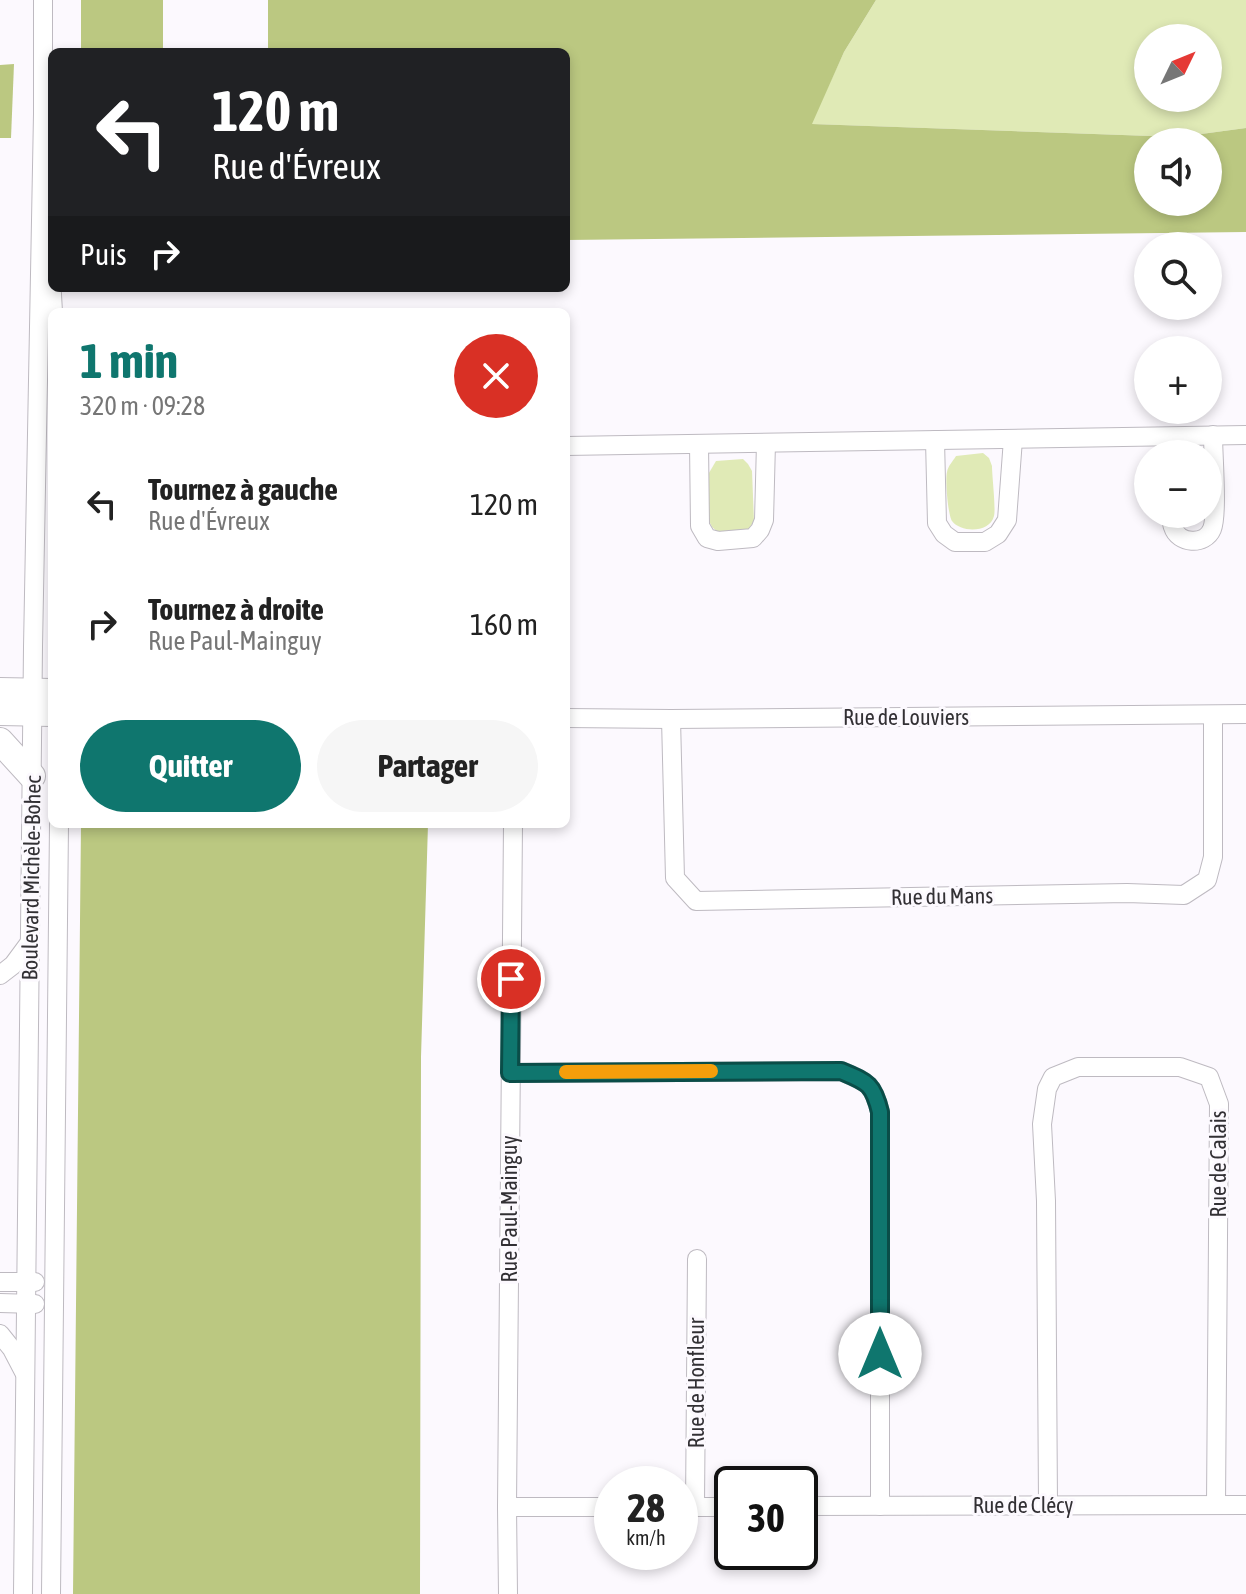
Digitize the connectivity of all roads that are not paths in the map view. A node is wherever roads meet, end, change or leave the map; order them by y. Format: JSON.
{"nodes":[{"id":1,"x":43,"y":0,"type":"edge"},
{"id":2,"x":47,"y":175,"type":"edge"},
{"id":3,"x":48,"y":198,"type":"edge"},
{"id":4,"x":1213,"y":435,"type":"junction"},
{"id":5,"x":1246,"y":435,"type":"edge"},
{"id":6,"x":1013,"y":439,"type":"junction"},
{"id":7,"x":935,"y":440,"type":"junction"},
{"id":8,"x":1190,"y":440,"type":"edge"},
{"id":9,"x":1213,"y":440,"type":"edge"},
{"id":10,"x":766,"y":443,"type":"junction"},
{"id":11,"x":699,"y":444,"type":"junction"},
{"id":12,"x":1134,"y":444,"type":"edge"},
{"id":13,"x":570,"y":446,"type":"edge"},
{"id":14,"x":1173,"y":528,"type":"edge"},
{"id":15,"x":1212,"y":528,"type":"edge"},
{"id":16,"x":0,"y":691,"type":"edge"},
{"id":17,"x":42,"y":702,"type":"edge"},
{"id":18,"x":0,"y":712,"type":"edge"},
{"id":19,"x":1246,"y":714,"type":"edge"},
{"id":20,"x":1213,"y":715,"type":"junction"},
{"id":21,"x":570,"y":718,"type":"edge"},
{"id":22,"x":671,"y":719,"type":"junction"},
{"id":23,"x":0,"y":741,"type":"edge"},
{"id":24,"x":32,"y":776,"type":"junction"},
{"id":25,"x":59,"y":828,"type":"edge"},
{"id":26,"x":513,"y":828,"type":"edge"},
{"id":27,"x":30,"y":942,"type":"junction"},
{"id":28,"x":0,"y":975,"type":"edge"},
{"id":29,"x":510,"y":1073,"type":"junction"},
{"id":30,"x":697,"y":1259,"type":"dead end"},
{"id":31,"x":0,"y":1282,"type":"edge"},
{"id":32,"x":26,"y":1282,"type":"junction"},
{"id":33,"x":54,"y":1283,"type":"junction"},
{"id":34,"x":0,"y":1303,"type":"edge"},
{"id":35,"x":26,"y":1304,"type":"junction"},
{"id":36,"x":54,"y":1304,"type":"junction"},
{"id":37,"x":0,"y":1334,"type":"edge"},
{"id":38,"x":25,"y":1373,"type":"junction"},
{"id":39,"x":689,"y":1466,"type":"edge"},
{"id":40,"x":1048,"y":1504,"type":"junction"},
{"id":41,"x":1216,"y":1505,"type":"junction"},
{"id":42,"x":1246,"y":1505,"type":"edge"},
{"id":43,"x":818,"y":1506,"type":"edge"},
{"id":44,"x":880,"y":1506,"type":"junction"},
{"id":45,"x":507,"y":1507,"type":"junction"},
{"id":46,"x":594,"y":1507,"type":"edge"},
{"id":47,"x":23,"y":1594,"type":"edge"},
{"id":48,"x":51,"y":1594,"type":"edge"},
{"id":49,"x":508,"y":1594,"type":"edge"}],
"edges":[{"from":1,"to":2,"type":"street","name":"Boulevard Michèle-Bohec"},
{"from":2,"to":3,"type":"street","name":"Boulevard Michèle-Bohec"},
{"from":2,"to":17,"type":"street","name":"Boulevard Michèle-Bohec"},
{"from":4,"to":5,"type":"street"},
{"from":4,"to":8,"type":"street"},
{"from":4,"to":9,"type":"street"},
{"from":6,"to":7,"type":"street"},
{"from":6,"to":7,"type":"street"},
{"from":6,"to":12,"type":"street"},
{"from":7,"to":10,"type":"street"},
{"from":10,"to":11,"type":"street"},
{"from":10,"to":11,"type":"street"},
{"from":11,"to":13,"type":"street"},
{"from":14,"to":15,"type":"street"},
{"from":16,"to":17,"type":"highway"},
{"from":17,"to":18,"type":"highway"},
{"from":17,"to":24,"type":"street","name":"Boulevard Michèle-Bohec"},
{"from":19,"to":20,"type":"street","name":"Rue de Louviers"},
{"from":20,"to":22,"type":"street","name":"Rue de Louviers"},
{"from":20,"to":22,"type":"street","name":"Rue du Mans"},
{"from":21,"to":22,"type":"street","name":"Rue de Louviers"},
{"from":23,"to":24,"type":"highway"},
{"from":24,"to":27,"type":"street","name":"Boulevard Michèle-Bohec"},
{"from":25,"to":33,"type":"street","name":"Boulevard Michèle-Bohec"},
{"from":26,"to":29,"type":"street","name":"Rue Paul-Mainguy"},
{"from":27,"to":28,"type":"street"},
{"from":27,"to":32,"type":"street","name":"Boulevard Michèle-Bohec"},
{"from":29,"to":44,"type":"street"},
{"from":29,"to":45,"type":"street","name":"Rue Paul-Mainguy"},
{"from":30,"to":39,"type":"street","name":"Rue de Honfleur"},
{"from":31,"to":32,"type":"street"},
{"from":32,"to":33,"type":"street"},
{"from":32,"to":35,"type":"street","name":"Boulevard Michèle-Bohec"},
{"from":33,"to":36,"type":"street","name":"Boulevard Michèle-Bohec"},
{"from":34,"to":35,"type":"street"},
{"from":35,"to":36,"type":"street"},
{"from":35,"to":38,"type":"street","name":"Boulevard Michèle-Bohec"},
{"from":36,"to":48,"type":"street","name":"Boulevard Michèle-Bohec"},
{"from":37,"to":38,"type":"street"},
{"from":38,"to":47,"type":"street","name":"Boulevard Michèle-Bohec"},
{"from":40,"to":41,"type":"street","name":"Rue de Clécy"},
{"from":40,"to":41,"type":"street","name":"Rue de Calais"},
{"from":40,"to":44,"type":"street","name":"Rue de Clécy"},
{"from":41,"to":42,"type":"street","name":"Rue de Clécy"},
{"from":43,"to":44,"type":"street","name":"Rue de Clécy"},
{"from":45,"to":46,"type":"street"},
{"from":45,"to":49,"type":"street","name":"Rue Paul-Mainguy"}]}
